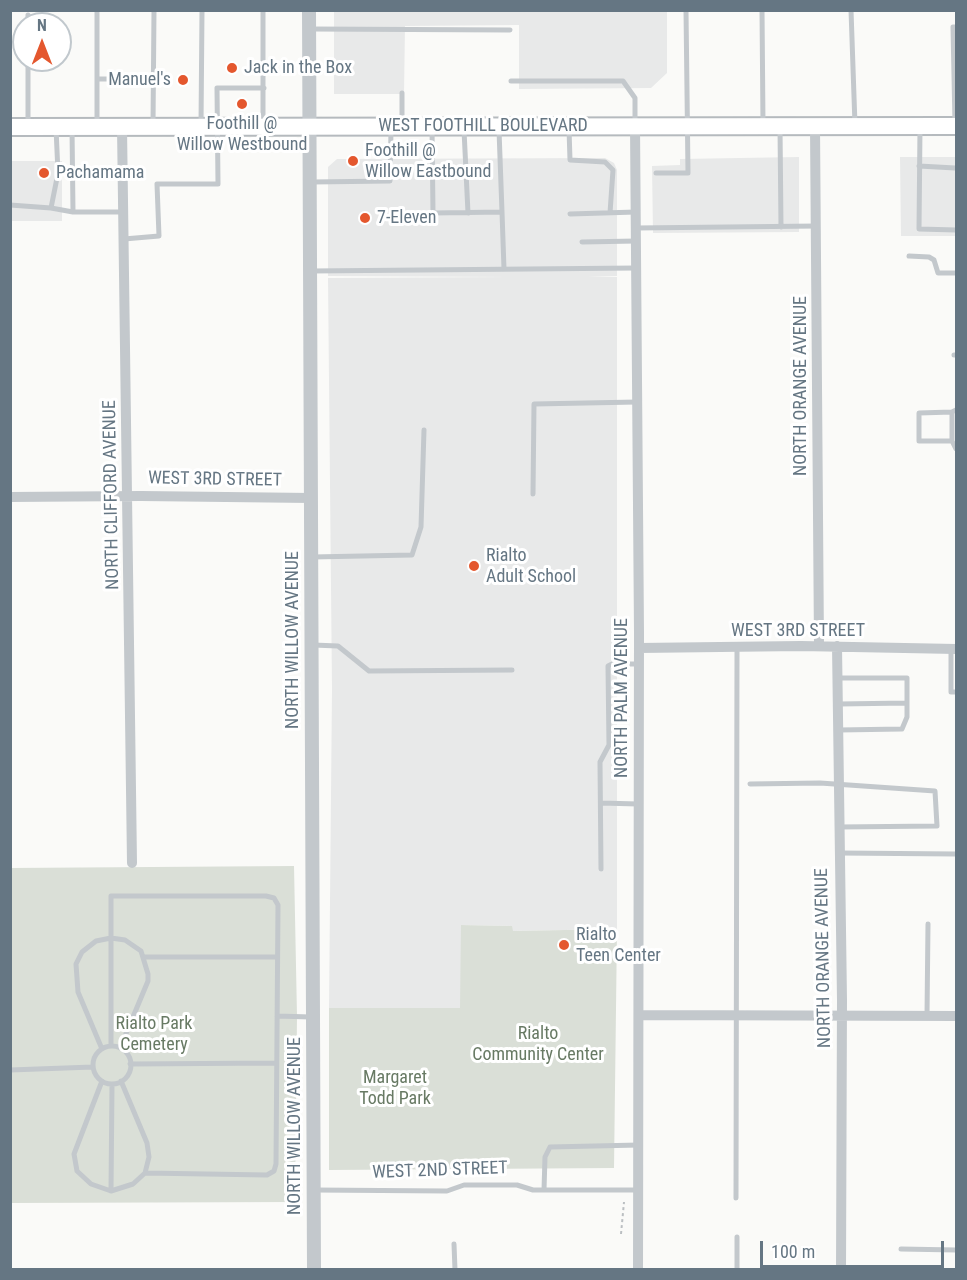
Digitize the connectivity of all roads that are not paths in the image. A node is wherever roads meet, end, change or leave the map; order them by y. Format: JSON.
{"nodes":[{"id":1,"x":97,"y":10,"type":"edge"},
{"id":2,"x":154,"y":10,"type":"edge"},
{"id":3,"x":202,"y":10,"type":"edge"},
{"id":4,"x":263,"y":10,"type":"edge"},
{"id":5,"x":309,"y":10,"type":"edge"},
{"id":6,"x":686,"y":10,"type":"edge"},
{"id":7,"x":762,"y":10,"type":"edge"},
{"id":8,"x":851,"y":10,"type":"edge"},
{"id":9,"x":957,"y":27,"type":"edge"},
{"id":10,"x":309,"y":29,"type":"junction"},
{"id":11,"x":510,"y":30,"type":"dead end"},
{"id":12,"x":28,"y":72,"type":"edge"},
{"id":13,"x":97,"y":79,"type":"junction"},
{"id":14,"x":153,"y":79,"type":"junction"},
{"id":15,"x":511,"y":81,"type":"dead end"},
{"id":16,"x":264,"y":88,"type":"junction"},
{"id":17,"x":402,"y":93,"type":"dead end"},
{"id":18,"x":153,"y":126,"type":"junction"},
{"id":19,"x":209,"y":126,"type":"junction"},
{"id":20,"x":263,"y":126,"type":"junction"},
{"id":21,"x":310,"y":126,"type":"junction"},
{"id":22,"x":396,"y":126,"type":"junction"},
{"id":23,"x":432,"y":126,"type":"junction"},
{"id":24,"x":464,"y":126,"type":"junction"},
{"id":25,"x":499,"y":126,"type":"junction"},
{"id":26,"x":569,"y":126,"type":"junction"},
{"id":27,"x":635,"y":126,"type":"junction"},
{"id":28,"x":685,"y":126,"type":"junction"},
{"id":29,"x":771,"y":126,"type":"junction"},
{"id":30,"x":920,"y":126,"type":"junction"},
{"id":31,"x":956,"y":126,"type":"edge"},
{"id":32,"x":10,"y":127,"type":"edge"},
{"id":33,"x":28,"y":127,"type":"junction"},
{"id":34,"x":64,"y":127,"type":"junction"},
{"id":35,"x":97,"y":127,"type":"junction"},
{"id":36,"x":122,"y":127,"type":"junction"},
{"id":37,"x":815,"y":127,"type":"junction"},
{"id":38,"x":855,"y":127,"type":"junction"},
{"id":39,"x":919,"y":166,"type":"junction"},
{"id":40,"x":955,"y":168,"type":"dead end"},
{"id":41,"x":656,"y":173,"type":"dead end"},
{"id":42,"x":310,"y":182,"type":"junction"},
{"id":43,"x":10,"y":205,"type":"edge"},
{"id":44,"x":51,"y":208,"type":"junction"},
{"id":45,"x":73,"y":212,"type":"junction"},
{"id":46,"x":124,"y":212,"type":"junction"},
{"id":47,"x":502,"y":212,"type":"junction"},
{"id":48,"x":636,"y":212,"type":"junction"},
{"id":49,"x":468,"y":213,"type":"junction"},
{"id":50,"x":610,"y":213,"type":"junction"},
{"id":51,"x":570,"y":214,"type":"dead end"},
{"id":52,"x":781,"y":226,"type":"junction"},
{"id":53,"x":817,"y":226,"type":"junction"},
{"id":54,"x":636,"y":228,"type":"junction"},
{"id":55,"x":957,"y":230,"type":"edge"},
{"id":56,"x":124,"y":239,"type":"junction"},
{"id":57,"x":636,"y":241,"type":"junction"},
{"id":58,"x":582,"y":242,"type":"dead end"},
{"id":59,"x":909,"y":256,"type":"dead end"},
{"id":60,"x":636,"y":268,"type":"junction"},
{"id":61,"x":504,"y":269,"type":"junction"},
{"id":62,"x":310,"y":272,"type":"junction"},
{"id":63,"x":957,"y":273,"type":"edge"},
{"id":64,"x":637,"y":402,"type":"junction"},
{"id":65,"x":954,"y":411,"type":"edge"},
{"id":66,"x":424,"y":430,"type":"dead end"},
{"id":67,"x":952,"y":441,"type":"junction"},
{"id":68,"x":957,"y":449,"type":"edge"},
{"id":69,"x":533,"y":494,"type":"dead end"},
{"id":70,"x":129,"y":496,"type":"junction"},
{"id":71,"x":10,"y":497,"type":"edge"},
{"id":72,"x":311,"y":498,"type":"junction"},
{"id":73,"x":311,"y":557,"type":"junction"},
{"id":74,"x":311,"y":645,"type":"junction"},
{"id":75,"x":819,"y":646,"type":"junction"},
{"id":76,"x":837,"y":646,"type":"junction"},
{"id":77,"x":737,"y":647,"type":"junction"},
{"id":78,"x":639,"y":648,"type":"junction"},
{"id":79,"x":954,"y":649,"type":"edge"},
{"id":80,"x":639,"y":664,"type":"junction"},
{"id":81,"x":512,"y":670,"type":"dead end"},
{"id":82,"x":838,"y":678,"type":"junction"},
{"id":83,"x":957,"y":692,"type":"edge"},
{"id":84,"x":908,"y":703,"type":"junction"},
{"id":85,"x":839,"y":704,"type":"junction"},
{"id":86,"x":839,"y":730,"type":"junction"},
{"id":87,"x":750,"y":784,"type":"dead end"},
{"id":88,"x":839,"y":787,"type":"junction"},
{"id":89,"x":601,"y":803,"type":"junction"},
{"id":90,"x":639,"y":805,"type":"junction"},
{"id":91,"x":839,"y":827,"type":"junction"},
{"id":92,"x":839,"y":853,"type":"junction"},
{"id":93,"x":957,"y":854,"type":"edge"},
{"id":94,"x":132,"y":863,"type":"dead end"},
{"id":95,"x":601,"y":869,"type":"dead end"},
{"id":96,"x":928,"y":924,"type":"dead end"},
{"id":97,"x":111,"y":938,"type":"junction"},
{"id":98,"x":144,"y":957,"type":"junction"},
{"id":99,"x":277,"y":957,"type":"junction"},
{"id":100,"x":639,"y":1015,"type":"junction"},
{"id":101,"x":277,"y":1016,"type":"junction"},
{"id":102,"x":736,"y":1016,"type":"junction"},
{"id":103,"x":927,"y":1016,"type":"junction"},
{"id":104,"x":957,"y":1016,"type":"edge"},
{"id":105,"x":313,"y":1017,"type":"junction"},
{"id":106,"x":842,"y":1017,"type":"junction"},
{"id":107,"x":111,"y":1046,"type":"junction"},
{"id":108,"x":120,"y":1048,"type":"junction"},
{"id":109,"x":102,"y":1049,"type":"junction"},
{"id":110,"x":276,"y":1063,"type":"junction"},
{"id":111,"x":130,"y":1064,"type":"junction"},
{"id":112,"x":93,"y":1067,"type":"junction"},
{"id":113,"x":10,"y":1070,"type":"edge"},
{"id":114,"x":102,"y":1081,"type":"junction"},
{"id":115,"x":121,"y":1081,"type":"junction"},
{"id":116,"x":112,"y":1084,"type":"junction"},
{"id":117,"x":639,"y":1145,"type":"junction"},
{"id":118,"x":145,"y":1173,"type":"junction"},
{"id":119,"x":314,"y":1190,"type":"junction"},
{"id":120,"x":544,"y":1190,"type":"junction"},
{"id":121,"x":639,"y":1190,"type":"junction"},
{"id":122,"x":111,"y":1191,"type":"junction"},
{"id":123,"x":736,"y":1198,"type":"dead end"},
{"id":124,"x":737,"y":1237,"type":"dead end"},
{"id":125,"x":454,"y":1244,"type":"dead end"},
{"id":126,"x":900,"y":1249,"type":"dead end"},
{"id":127,"x":957,"y":1250,"type":"edge"},
{"id":128,"x":314,"y":1269,"type":"edge"},
{"id":129,"x":455,"y":1269,"type":"edge"},
{"id":130,"x":638,"y":1269,"type":"edge"},
{"id":131,"x":737,"y":1269,"type":"edge"},
{"id":132,"x":841,"y":1269,"type":"edge"}],
"edges":[{"from":1,"to":13,"type":"lane"},
{"from":2,"to":14,"type":"lane"},
{"from":3,"to":19,"type":"lane"},
{"from":4,"to":16,"type":"lane"},
{"from":5,"to":10,"type":"street","name":"NORTH WILLOW AVENUE"},
{"from":6,"to":28,"type":"lane"},
{"from":7,"to":29,"type":"lane"},
{"from":8,"to":38,"type":"lane"},
{"from":9,"to":31,"type":"lane"},
{"from":10,"to":11,"type":"lane"},
{"from":10,"to":21,"type":"street","name":"NORTH WILLOW AVENUE"},
{"from":12,"to":33,"type":"lane"},
{"from":13,"to":14,"type":"lane"},
{"from":13,"to":35,"type":"lane"},
{"from":14,"to":18,"type":"lane"},
{"from":15,"to":27,"type":"lane"},
{"from":16,"to":19,"type":"lane"},
{"from":16,"to":20,"type":"lane"},
{"from":17,"to":22,"type":"lane"},
{"from":18,"to":19,"type":"main road","name":"WEST FOOTHILL BOULEVARD"},
{"from":18,"to":36,"type":"main road","name":"WEST FOOTHILL BOULEVARD"},
{"from":19,"to":20,"type":"main road","name":"WEST FOOTHILL BOULEVARD"},
{"from":19,"to":56,"type":"lane"},
{"from":20,"to":21,"type":"main road","name":"WEST FOOTHILL BOULEVARD"},
{"from":21,"to":22,"type":"main road","name":"WEST FOOTHILL BOULEVARD"},
{"from":21,"to":42,"type":"street","name":"NORTH WILLOW AVENUE"},
{"from":22,"to":23,"type":"main road","name":"WEST FOOTHILL BOULEVARD"},
{"from":22,"to":42,"type":"lane"},
{"from":23,"to":24,"type":"main road","name":"WEST FOOTHILL BOULEVARD"},
{"from":23,"to":49,"type":"lane"},
{"from":24,"to":25,"type":"main road","name":"WEST FOOTHILL BOULEVARD"},
{"from":24,"to":49,"type":"lane"},
{"from":25,"to":26,"type":"main road","name":"WEST FOOTHILL BOULEVARD"},
{"from":25,"to":47,"type":"lane"},
{"from":26,"to":27,"type":"main road","name":"WEST FOOTHILL BOULEVARD"},
{"from":26,"to":50,"type":"lane"},
{"from":27,"to":28,"type":"main road","name":"WEST FOOTHILL BOULEVARD"},
{"from":27,"to":48,"type":"street","name":"NORTH PALM AVENUE"},
{"from":28,"to":29,"type":"main road","name":"WEST FOOTHILL BOULEVARD"},
{"from":28,"to":41,"type":"lane"},
{"from":29,"to":37,"type":"main road","name":"WEST FOOTHILL BOULEVARD"},
{"from":29,"to":52,"type":"lane"},
{"from":30,"to":31,"type":"main road","name":"WEST FOOTHILL BOULEVARD"},
{"from":30,"to":38,"type":"main road","name":"WEST FOOTHILL BOULEVARD"},
{"from":30,"to":39,"type":"lane"},
{"from":32,"to":33,"type":"main road","name":"WEST FOOTHILL BOULEVARD"},
{"from":33,"to":34,"type":"main road","name":"WEST FOOTHILL BOULEVARD"},
{"from":34,"to":35,"type":"main road","name":"WEST FOOTHILL BOULEVARD"},
{"from":34,"to":44,"type":"lane"},
{"from":34,"to":45,"type":"lane"},
{"from":35,"to":36,"type":"main road","name":"WEST FOOTHILL BOULEVARD"},
{"from":36,"to":46,"type":"street","name":"NORTH CLIFFORD AVENUE"},
{"from":37,"to":38,"type":"main road","name":"WEST FOOTHILL BOULEVARD"},
{"from":37,"to":53,"type":"street","name":"NORTH ORANGE AVENUE"},
{"from":39,"to":40,"type":"lane"},
{"from":39,"to":55,"type":"lane"},
{"from":42,"to":62,"type":"street","name":"NORTH WILLOW AVENUE"},
{"from":43,"to":44,"type":"lane"},
{"from":44,"to":45,"type":"lane"},
{"from":45,"to":46,"type":"lane"},
{"from":46,"to":56,"type":"street","name":"NORTH CLIFFORD AVENUE"},
{"from":47,"to":49,"type":"lane"},
{"from":47,"to":61,"type":"lane"},
{"from":48,"to":50,"type":"lane"},
{"from":48,"to":54,"type":"street","name":"NORTH PALM AVENUE"},
{"from":50,"to":51,"type":"lane"},
{"from":52,"to":53,"type":"lane"},
{"from":52,"to":54,"type":"lane"},
{"from":53,"to":75,"type":"street","name":"NORTH ORANGE AVENUE"},
{"from":54,"to":57,"type":"street","name":"NORTH PALM AVENUE"},
{"from":56,"to":70,"type":"street","name":"NORTH CLIFFORD AVENUE"},
{"from":57,"to":58,"type":"lane"},
{"from":57,"to":60,"type":"street","name":"NORTH PALM AVENUE"},
{"from":59,"to":63,"type":"lane"},
{"from":60,"to":61,"type":"lane"},
{"from":60,"to":64,"type":"street","name":"NORTH PALM AVENUE"},
{"from":61,"to":62,"type":"lane"},
{"from":62,"to":72,"type":"street","name":"NORTH WILLOW AVENUE"},
{"from":64,"to":69,"type":"lane"},
{"from":64,"to":78,"type":"street","name":"NORTH PALM AVENUE"},
{"from":65,"to":67,"type":"lane"},
{"from":65,"to":67,"type":"lane"},
{"from":66,"to":73,"type":"lane"},
{"from":67,"to":68,"type":"lane"},
{"from":70,"to":71,"type":"street","name":"WEST 3RD STREET"},
{"from":70,"to":72,"type":"street","name":"WEST 3RD STREET"},
{"from":70,"to":94,"type":"street","name":"NORTH CLIFFORD AVENUE"},
{"from":72,"to":73,"type":"street","name":"NORTH WILLOW AVENUE"},
{"from":73,"to":74,"type":"street","name":"NORTH WILLOW AVENUE"},
{"from":74,"to":81,"type":"lane"},
{"from":74,"to":105,"type":"street","name":"NORTH WILLOW AVENUE"},
{"from":75,"to":76,"type":"street","name":"WEST 3RD STREET"},
{"from":75,"to":77,"type":"street","name":"WEST 3RD STREET"},
{"from":76,"to":79,"type":"street","name":"WEST 3RD STREET"},
{"from":76,"to":82,"type":"street","name":"NORTH ORANGE AVENUE"},
{"from":77,"to":78,"type":"street","name":"WEST 3RD STREET"},
{"from":77,"to":102,"type":"lane"},
{"from":78,"to":80,"type":"street","name":"NORTH PALM AVENUE"},
{"from":79,"to":83,"type":"lane"},
{"from":80,"to":89,"type":"lane"},
{"from":80,"to":90,"type":"street","name":"NORTH PALM AVENUE"},
{"from":82,"to":84,"type":"lane"},
{"from":82,"to":85,"type":"street","name":"NORTH ORANGE AVENUE"},
{"from":84,"to":85,"type":"lane"},
{"from":84,"to":86,"type":"lane"},
{"from":85,"to":86,"type":"street","name":"NORTH ORANGE AVENUE"},
{"from":86,"to":88,"type":"street","name":"NORTH ORANGE AVENUE"},
{"from":87,"to":88,"type":"lane"},
{"from":88,"to":91,"type":"street","name":"NORTH ORANGE AVENUE"},
{"from":88,"to":91,"type":"lane"},
{"from":89,"to":90,"type":"lane"},
{"from":89,"to":95,"type":"lane"},
{"from":90,"to":100,"type":"street","name":"NORTH PALM AVENUE"},
{"from":91,"to":92,"type":"street","name":"NORTH ORANGE AVENUE"},
{"from":92,"to":93,"type":"lane"},
{"from":92,"to":106,"type":"street","name":"NORTH ORANGE AVENUE"},
{"from":96,"to":103,"type":"lane"},
{"from":97,"to":98,"type":"lane"},
{"from":97,"to":99,"type":"lane"},
{"from":97,"to":107,"type":"lane"},
{"from":97,"to":109,"type":"lane"},
{"from":98,"to":99,"type":"lane"},
{"from":98,"to":108,"type":"lane"},
{"from":99,"to":101,"type":"lane"},
{"from":100,"to":102,"type":"street"},
{"from":100,"to":117,"type":"street","name":"NORTH PALM AVENUE"},
{"from":101,"to":105,"type":"lane"},
{"from":101,"to":110,"type":"lane"},
{"from":102,"to":106,"type":"street"},
{"from":102,"to":123,"type":"lane"},
{"from":103,"to":104,"type":"street"},
{"from":103,"to":106,"type":"street"},
{"from":105,"to":119,"type":"street","name":"NORTH WILLOW AVENUE"},
{"from":106,"to":132,"type":"street","name":"NORTH ORANGE AVENUE"},
{"from":107,"to":108,"type":"lane"},
{"from":107,"to":109,"type":"lane"},
{"from":108,"to":111,"type":"lane"},
{"from":109,"to":112,"type":"lane"},
{"from":110,"to":111,"type":"lane"},
{"from":110,"to":118,"type":"lane"},
{"from":111,"to":115,"type":"lane"},
{"from":112,"to":113,"type":"lane"},
{"from":112,"to":114,"type":"lane"},
{"from":114,"to":116,"type":"lane"},
{"from":114,"to":122,"type":"lane"},
{"from":115,"to":116,"type":"lane"},
{"from":115,"to":118,"type":"lane"},
{"from":116,"to":122,"type":"lane"},
{"from":117,"to":120,"type":"lane"},
{"from":117,"to":121,"type":"street","name":"NORTH PALM AVENUE"},
{"from":118,"to":122,"type":"lane"},
{"from":119,"to":120,"type":"lane","name":"WEST 2ND STREET"},
{"from":119,"to":128,"type":"street","name":"NORTH WILLOW AVENUE"},
{"from":120,"to":121,"type":"lane","name":"WEST 2ND STREET"},
{"from":121,"to":130,"type":"street","name":"NORTH PALM AVENUE"},
{"from":124,"to":131,"type":"lane"},
{"from":125,"to":129,"type":"lane"},
{"from":126,"to":127,"type":"lane"}]}
